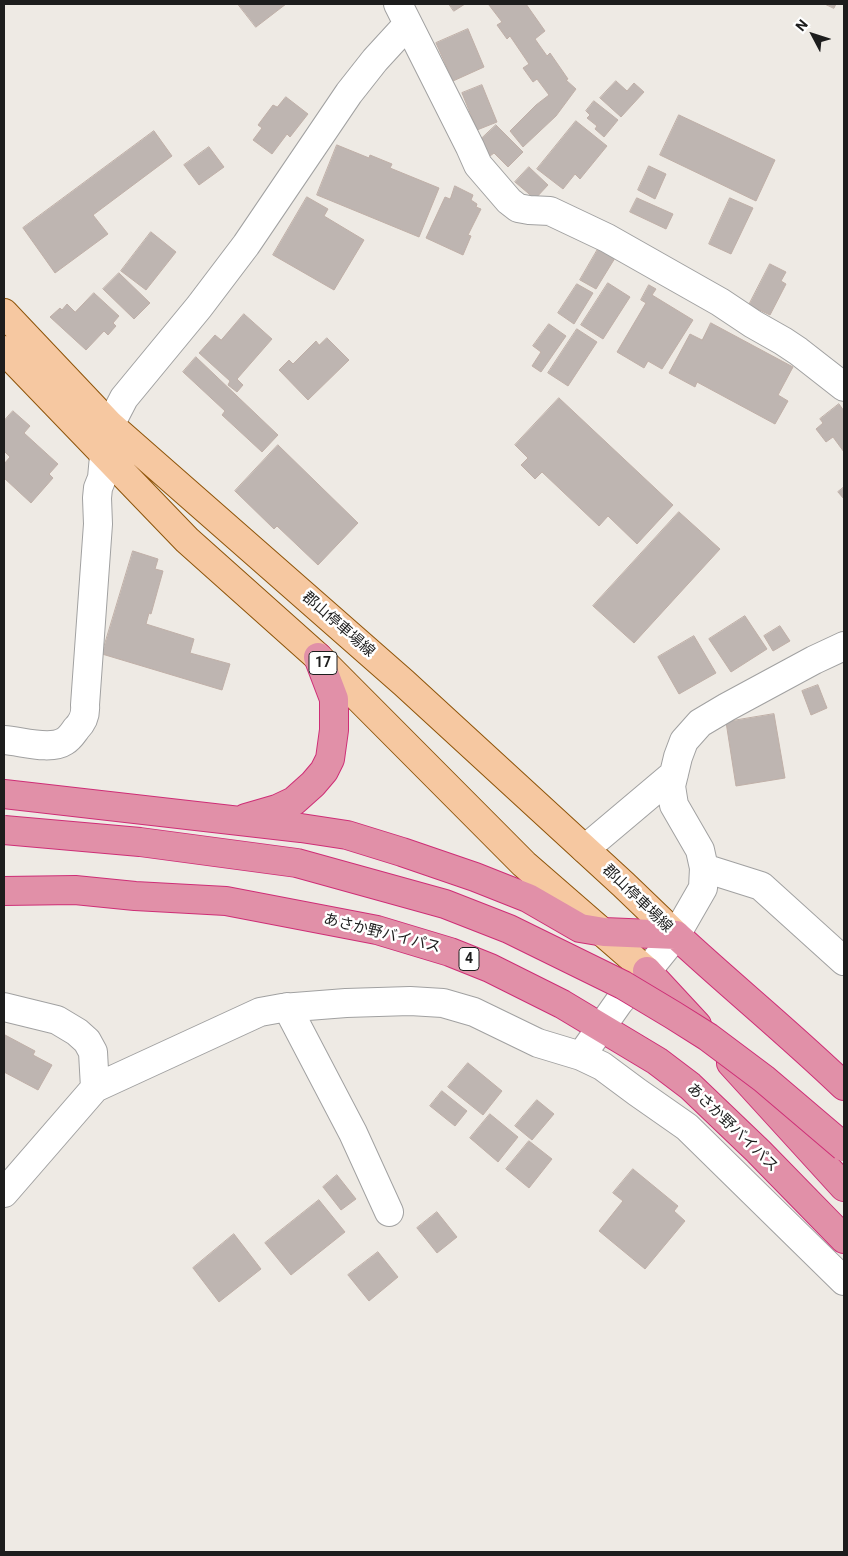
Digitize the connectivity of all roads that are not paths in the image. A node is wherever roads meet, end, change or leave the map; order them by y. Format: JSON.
{"nodes":[{"id":1,"x":403,"y":14,"type":"edge"},
{"id":2,"x":4,"y":313,"type":"edge"},
{"id":3,"x":4,"y":350,"type":"edge"},
{"id":4,"x":844,"y":386,"type":"edge"},
{"id":5,"x":110,"y":426,"type":"junction"},
{"id":6,"x":104,"y":456,"type":"junction"},
{"id":7,"x":844,"y":646,"type":"edge"},
{"id":8,"x":318,"y":657,"type":"junction"},
{"id":9,"x":4,"y":740,"type":"edge"},
{"id":10,"x":674,"y":774,"type":"junction"},
{"id":11,"x":4,"y":794,"type":"edge"},
{"id":12,"x":235,"y":820,"type":"junction"},
{"id":13,"x":4,"y":830,"type":"edge"},
{"id":14,"x":585,"y":849,"type":"junction"},
{"id":15,"x":704,"y":868,"type":"junction"},
{"id":16,"x":4,"y":891,"type":"edge"},
{"id":17,"x":604,"y":932,"type":"junction"},
{"id":18,"x":676,"y":935,"type":"junction"},
{"id":19,"x":844,"y":961,"type":"edge"},
{"id":20,"x":647,"y":971,"type":"junction"},
{"id":21,"x":4,"y":1006,"type":"edge"},
{"id":22,"x":287,"y":1007,"type":"junction"},
{"id":23,"x":602,"y":1028,"type":"junction"},
{"id":24,"x":581,"y":1056,"type":"junction"},
{"id":25,"x":843,"y":1082,"type":"edge"},
{"id":26,"x":95,"y":1088,"type":"junction"},
{"id":27,"x":844,"y":1148,"type":"edge"},
{"id":28,"x":844,"y":1187,"type":"edge"},
{"id":29,"x":4,"y":1193,"type":"edge"},
{"id":30,"x":389,"y":1212,"type":"dead end"},
{"id":31,"x":844,"y":1239,"type":"edge"},
{"id":32,"x":844,"y":1281,"type":"edge"}],
"edges":[{"from":1,"to":4,"type":"street"},
{"from":1,"to":5,"type":"street"},
{"from":2,"to":5,"type":"main road","name":"郡山停車場線","number":"17"},
{"from":3,"to":6,"type":"main road","number":"17"},
{"from":5,"to":6,"type":"street"},
{"from":5,"to":14,"type":"main road","name":"郡山停車場線","number":"17"},
{"from":6,"to":8,"type":"main road","number":"17"},
{"from":6,"to":9,"type":"street"},
{"from":7,"to":10,"type":"street"},
{"from":8,"to":12,"type":"highway"},
{"from":8,"to":17,"type":"main road","number":"17"},
{"from":10,"to":14,"type":"street"},
{"from":10,"to":15,"type":"street"},
{"from":11,"to":12,"type":"highway"},
{"from":12,"to":17,"type":"highway"},
{"from":13,"to":27,"type":"highway","bridge":true},
{"from":14,"to":18,"type":"main road","name":"郡山停車場線","number":"17"},
{"from":15,"to":18,"type":"street"},
{"from":15,"to":19,"type":"street"},
{"from":16,"to":23,"type":"highway","name":"あさか野バイパス","number":"4"},
{"from":17,"to":18,"type":"highway"},
{"from":17,"to":20,"type":"main road","number":"17"},
{"from":18,"to":20,"type":"street"},
{"from":18,"to":25,"type":"highway"},
{"from":20,"to":23,"type":"street"},
{"from":20,"to":28,"type":"highway"},
{"from":21,"to":26,"type":"street"},
{"from":22,"to":24,"type":"street"},
{"from":22,"to":26,"type":"street"},
{"from":22,"to":30,"type":"street"},
{"from":23,"to":24,"type":"street"},
{"from":23,"to":31,"type":"highway","name":"あさか野バイパス","number":"4"},
{"from":24,"to":32,"type":"street"},
{"from":26,"to":29,"type":"street"}]}
